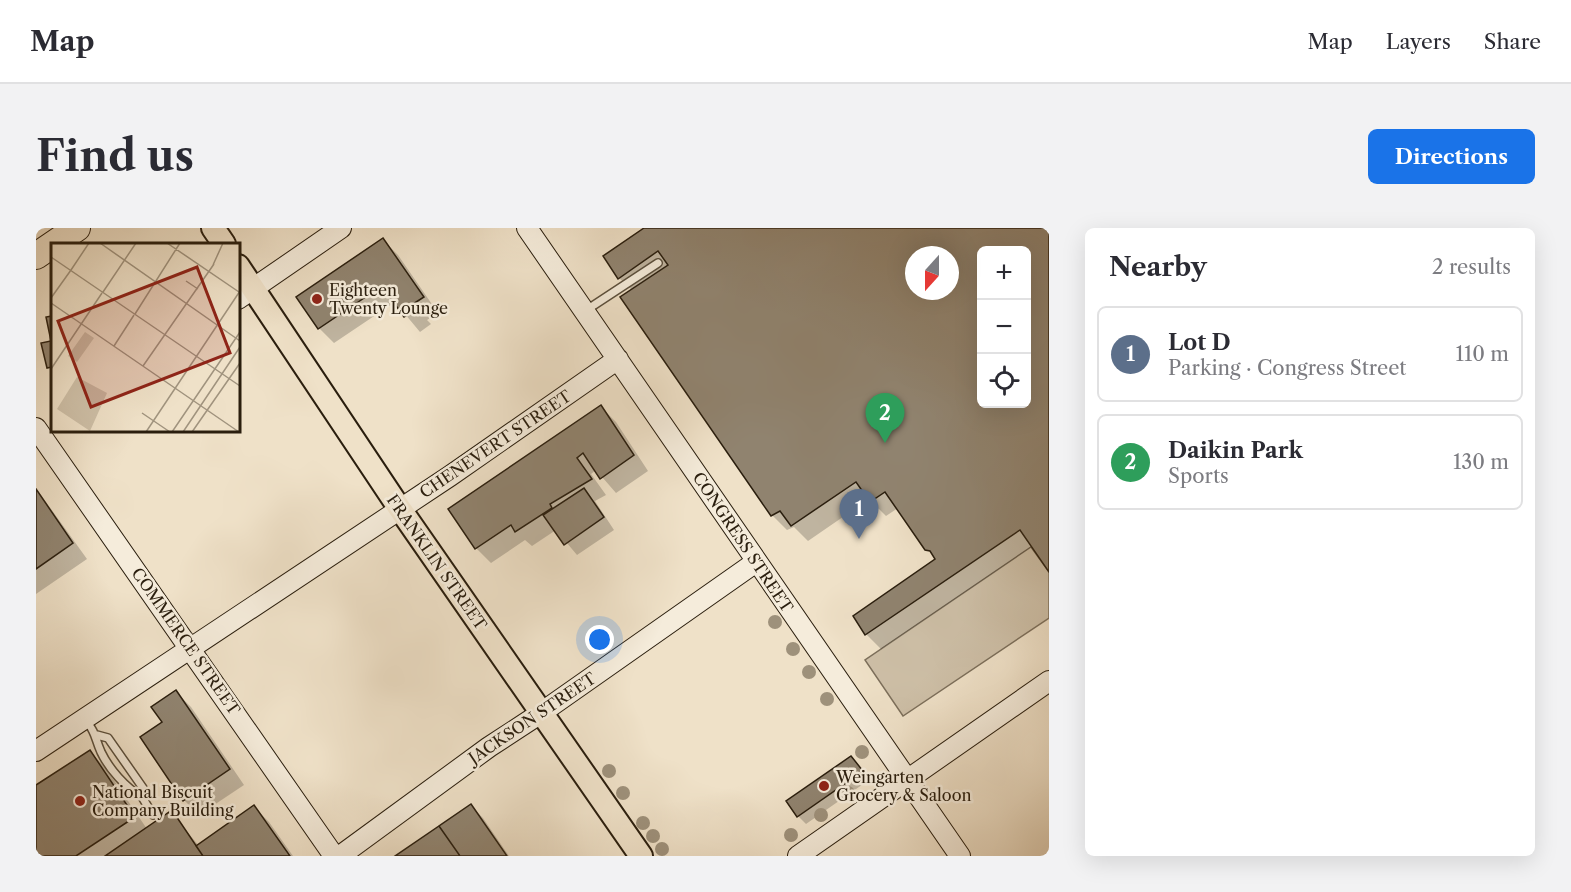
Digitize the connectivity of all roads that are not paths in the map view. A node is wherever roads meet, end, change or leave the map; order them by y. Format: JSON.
{"nodes":[{"id":1,"x":76,"y":228,"type":"edge"},
{"id":2,"x":213,"y":228,"type":"edge"},
{"id":3,"x":341,"y":228,"type":"edge"},
{"id":4,"x":527,"y":228,"type":"edge"},
{"id":5,"x":55,"y":243,"type":"edge"},
{"id":6,"x":223,"y":243,"type":"edge"},
{"id":7,"x":51,"y":246,"type":"edge"},
{"id":8,"x":36,"y":256,"type":"edge"},
{"id":9,"x":658,"y":263,"type":"dead end"},
{"id":10,"x":240,"y":273,"type":"edge"},
{"id":11,"x":246,"y":293,"type":"edge"},
{"id":12,"x":585,"y":312,"type":"junction"},
{"id":13,"x":618,"y":359,"type":"junction"},
{"id":14,"x":41,"y":433,"type":"edge"},
{"id":15,"x":400,"y":508,"type":"junction"},
{"id":16,"x":756,"y":562,"type":"junction"},
{"id":17,"x":190,"y":647,"type":"junction"},
{"id":18,"x":1049,"y":681,"type":"edge"},
{"id":19,"x":541,"y":713,"type":"junction"},
{"id":20,"x":83,"y":717,"type":"junction"},
{"id":21,"x":97,"y":735,"type":"junction"},
{"id":22,"x":36,"y":751,"type":"edge"},
{"id":23,"x":908,"y":780,"type":"junction"},
{"id":24,"x":142,"y":797,"type":"junction"},
{"id":25,"x":153,"y":815,"type":"dead end"},
{"id":26,"x":334,"y":856,"type":"edge"},
{"id":27,"x":340,"y":856,"type":"edge"},
{"id":28,"x":641,"y":856,"type":"edge"},
{"id":29,"x":798,"y":856,"type":"edge"},
{"id":30,"x":960,"y":856,"type":"edge"}],
"edges":[{"from":1,"to":5,"type":"highway"},
{"from":2,"to":6,"type":"main road"},
{"from":3,"to":11,"type":"street"},
{"from":4,"to":12,"type":"street","name":"CONGRESS STREET"},
{"from":7,"to":8,"type":"highway"},
{"from":9,"to":12,"type":"lane"},
{"from":10,"to":11,"type":"main road","name":"FRANKLIN STREET"},
{"from":11,"to":15,"type":"main road","name":"FRANKLIN STREET"},
{"from":12,"to":13,"type":"street","name":"CONGRESS STREET"},
{"from":13,"to":15,"type":"street","name":"CHENEVERT STREET"},
{"from":13,"to":16,"type":"street","name":"CONGRESS STREET"},
{"from":14,"to":17,"type":"street","name":"COMMERCE STREET"},
{"from":15,"to":17,"type":"street","name":"CHENEVERT STREET"},
{"from":15,"to":19,"type":"main road","name":"FRANKLIN STREET"},
{"from":16,"to":19,"type":"street","name":"JACKSON STREET"},
{"from":16,"to":23,"type":"street","name":"CONGRESS STREET"},
{"from":17,"to":20,"type":"street","name":"CHENEVERT STREET"},
{"from":17,"to":26,"type":"street","name":"COMMERCE STREET"},
{"from":18,"to":23,"type":"street"},
{"from":19,"to":27,"type":"street","name":"JACKSON STREET"},
{"from":19,"to":28,"type":"main road","name":"FRANKLIN STREET"},
{"from":20,"to":21,"type":"lane"},
{"from":20,"to":22,"type":"street","name":"CHENEVERT STREET"},
{"from":21,"to":24,"type":"lane"},
{"from":21,"to":24,"type":"lane"},
{"from":23,"to":29,"type":"street"},
{"from":23,"to":30,"type":"street","name":"CONGRESS STREET"},
{"from":24,"to":25,"type":"lane"}]}
